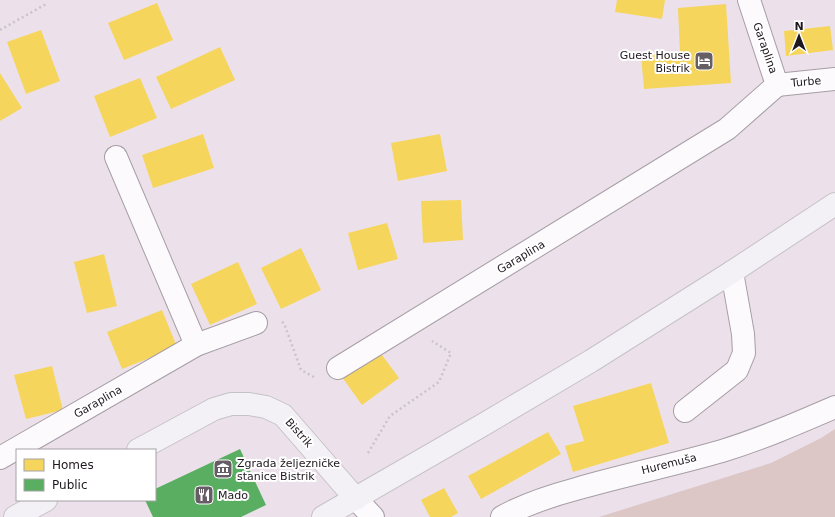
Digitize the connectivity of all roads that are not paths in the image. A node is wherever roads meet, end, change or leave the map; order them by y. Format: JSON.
{"nodes":[{"id":1,"x":748,"y":0,"type":"edge"},
{"id":2,"x":835,"y":79,"type":"edge"},
{"id":3,"x":777,"y":85,"type":"junction"},
{"id":4,"x":116,"y":157,"type":"dead end"},
{"id":5,"x":835,"y":204,"type":"edge"},
{"id":6,"x":732,"y":272,"type":"junction"},
{"id":7,"x":256,"y":322,"type":"road end"},
{"id":8,"x":196,"y":345,"type":"junction"},
{"id":9,"x":338,"y":368,"type":"road end"},
{"id":10,"x":835,"y":407,"type":"edge"},
{"id":11,"x":684,"y":411,"type":"dead end"},
{"id":12,"x":140,"y":449,"type":"edge"},
{"id":13,"x":0,"y":458,"type":"edge"},
{"id":14,"x":356,"y":499,"type":"junction"},
{"id":15,"x":44,"y":501,"type":"edge"},
{"id":16,"x":15,"y":517,"type":"edge"},
{"id":17,"x":323,"y":517,"type":"edge"},
{"id":18,"x":373,"y":517,"type":"edge"},
{"id":19,"x":502,"y":517,"type":"edge"}],
"edges":[{"from":1,"to":3,"type":"street","name":"Garaplina"},
{"from":2,"to":3,"type":"street","name":"Turbe"},
{"from":3,"to":9,"type":"street","name":"Garaplina"},
{"from":4,"to":8,"type":"street"},
{"from":5,"to":6,"type":"main road"},
{"from":6,"to":11,"type":"street"},
{"from":6,"to":14,"type":"main road"},
{"from":7,"to":8,"type":"street","name":"Garaplina"},
{"from":8,"to":13,"type":"street","name":"Garaplina"},
{"from":10,"to":19,"type":"street","name":"Huremuša"},
{"from":12,"to":14,"type":"main road","name":"Bistrik"},
{"from":14,"to":17,"type":"main road"},
{"from":14,"to":18,"type":"street"},
{"from":15,"to":16,"type":"main road"}]}
